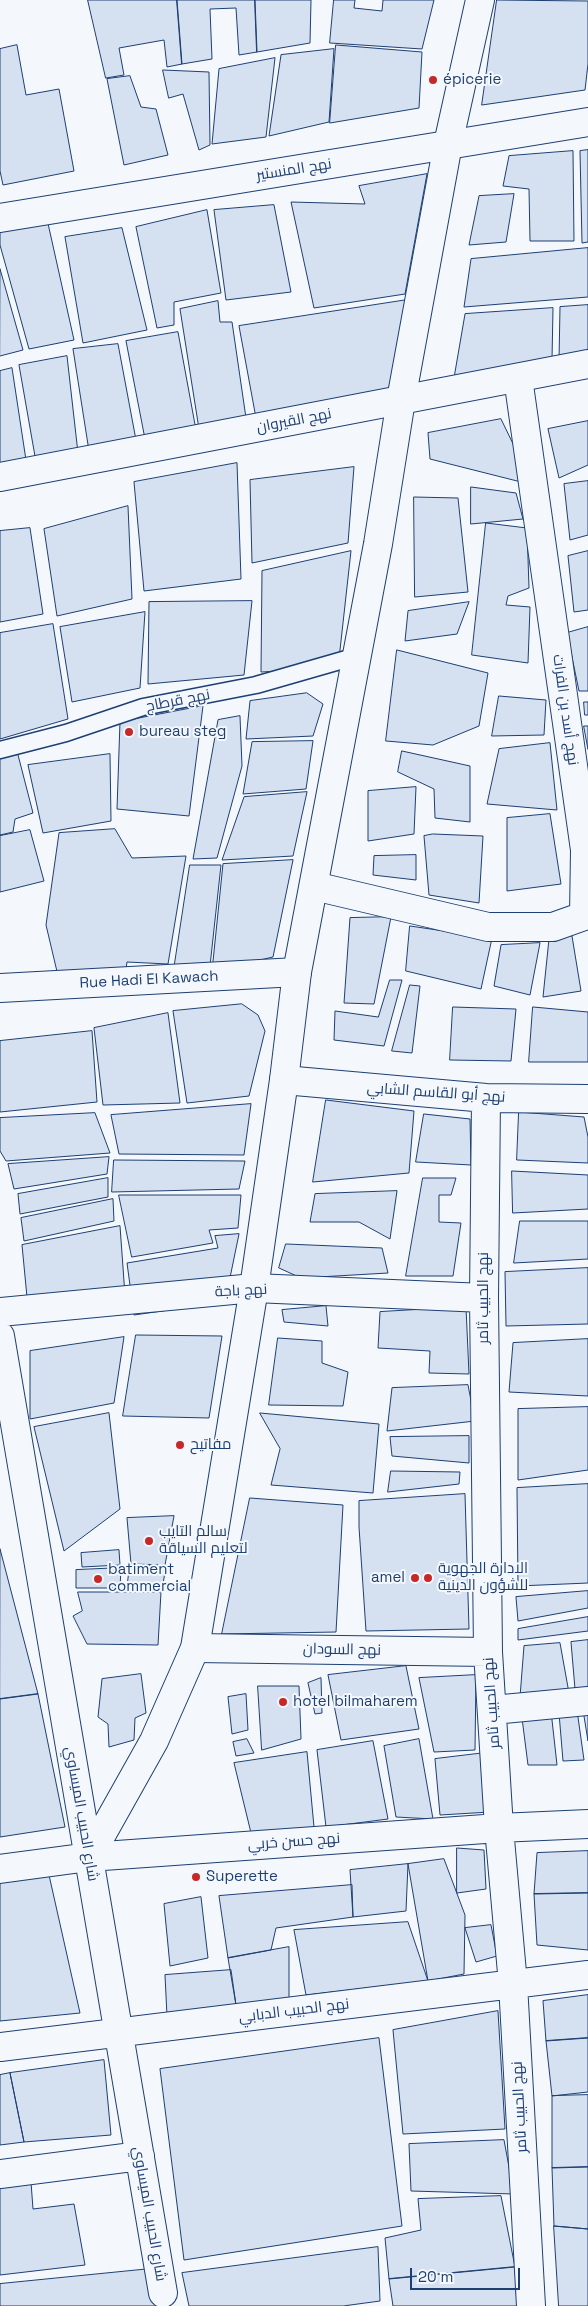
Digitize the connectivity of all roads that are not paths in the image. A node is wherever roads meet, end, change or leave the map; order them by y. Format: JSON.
{"nodes":[{"id":1,"x":480,"y":0,"type":"edge"},
{"id":2,"x":588,"y":122,"type":"edge"},
{"id":3,"x":448,"y":144,"type":"junction"},
{"id":4,"x":0,"y":218,"type":"edge"},
{"id":5,"x":588,"y":364,"type":"edge"},
{"id":6,"x":518,"y":378,"type":"junction"},
{"id":7,"x":401,"y":400,"type":"junction"},
{"id":8,"x":0,"y":477,"type":"edge"},
{"id":9,"x":356,"y":656,"type":"junction"},
{"id":10,"x":0,"y":750,"type":"edge"},
{"id":11,"x":314,"y":886,"type":"junction"},
{"id":12,"x":297,"y":972,"type":"junction"},
{"id":13,"x":0,"y":988,"type":"edge"},
{"id":14,"x":284,"y":1080,"type":"junction"},
{"id":15,"x":486,"y":1098,"type":"junction"},
{"id":16,"x":588,"y":1099,"type":"edge"},
{"id":17,"x":254,"y":1288,"type":"junction"},
{"id":18,"x":484,"y":1298,"type":"junction"},
{"id":19,"x":0,"y":1312,"type":"edge"},
{"id":20,"x":0,"y":1336,"type":"edge"},
{"id":21,"x":195,"y":1648,"type":"junction"},
{"id":22,"x":488,"y":1652,"type":"junction"},
{"id":23,"x":588,"y":1701,"type":"edge"},
{"id":24,"x":493,"y":1710,"type":"junction"},
{"id":25,"x":588,"y":1824,"type":"edge"},
{"id":26,"x":498,"y":1828,"type":"junction"},
{"id":27,"x":89,"y":1857,"type":"junction"},
{"id":28,"x":0,"y":1869,"type":"edge"},
{"id":29,"x":588,"y":1975,"type":"edge"},
{"id":30,"x":512,"y":1984,"type":"junction"},
{"id":31,"x":119,"y":2033,"type":"junction"},
{"id":32,"x":0,"y":2047,"type":"edge"},
{"id":33,"x":140,"y":2156,"type":"junction"},
{"id":34,"x":0,"y":2174,"type":"edge"},
{"id":35,"x":163,"y":2293,"type":"dead end"},
{"id":36,"x":531,"y":2306,"type":"edge"}],
"edges":[{"from":1,"to":3,"type":"street"},
{"from":2,"to":3,"type":"street","name":"نهج المنستير"},
{"from":3,"to":4,"type":"street","name":"نهج المنستير"},
{"from":3,"to":7,"type":"street"},
{"from":5,"to":6,"type":"street","name":"نهج القيروان"},
{"from":6,"to":7,"type":"street","name":"نهج القيروان"},
{"from":6,"to":11,"type":"street","name":"نهج أسد بن الفرات"},
{"from":7,"to":8,"type":"street","name":"نهج القيروان"},
{"from":7,"to":9,"type":"street"},
{"from":9,"to":10,"type":"lane","name":"نهج قرطاج"},
{"from":9,"to":11,"type":"street"},
{"from":11,"to":12,"type":"street"},
{"from":12,"to":13,"type":"street","name":"Rue Hadi El Kawach"},
{"from":12,"to":14,"type":"street"},
{"from":14,"to":15,"type":"street","name":"نهج أبو القاسم الشابي"},
{"from":14,"to":17,"type":"street"},
{"from":15,"to":16,"type":"street","name":"نهج أبو القاسم الشابي"},
{"from":15,"to":18,"type":"street","name":"نهج الحبيب ثامر"},
{"from":17,"to":18,"type":"street","name":"نهج باجة"},
{"from":17,"to":19,"type":"street","name":"نهج باجة"},
{"from":17,"to":21,"type":"street"},
{"from":18,"to":22,"type":"street","name":"نهج الحبيب ثامر"},
{"from":20,"to":27,"type":"street","name":"شارع الحبيب الميساوي"},
{"from":21,"to":22,"type":"street","name":"نهج السودان"},
{"from":21,"to":27,"type":"street"},
{"from":22,"to":24,"type":"street","name":"نهج الحبيب ثامر"},
{"from":23,"to":24,"type":"street"},
{"from":24,"to":26,"type":"street","name":"نهج الحبيب ثامر"},
{"from":25,"to":26,"type":"street","name":"نهج حسن خربي"},
{"from":26,"to":27,"type":"street","name":"نهج حسن خربي"},
{"from":26,"to":30,"type":"street","name":"نهج الحبيب ثامر"},
{"from":27,"to":28,"type":"street","name":"نهج حسن خربي"},
{"from":27,"to":31,"type":"street","name":"شارع الحبيب الميساوي"},
{"from":29,"to":30,"type":"street","name":"نهج الحبيب الدبابي"},
{"from":30,"to":31,"type":"street","name":"نهج الحبيب الدبابي"},
{"from":30,"to":36,"type":"street","name":"نهج الحبيب ثامر"},
{"from":31,"to":32,"type":"street","name":"نهج الحبيب الدبابي"},
{"from":31,"to":33,"type":"street","name":"شارع الحبيب الميساوي"},
{"from":33,"to":34,"type":"street"},
{"from":33,"to":35,"type":"street","name":"شارع الحبيب الميساوي"}]}
